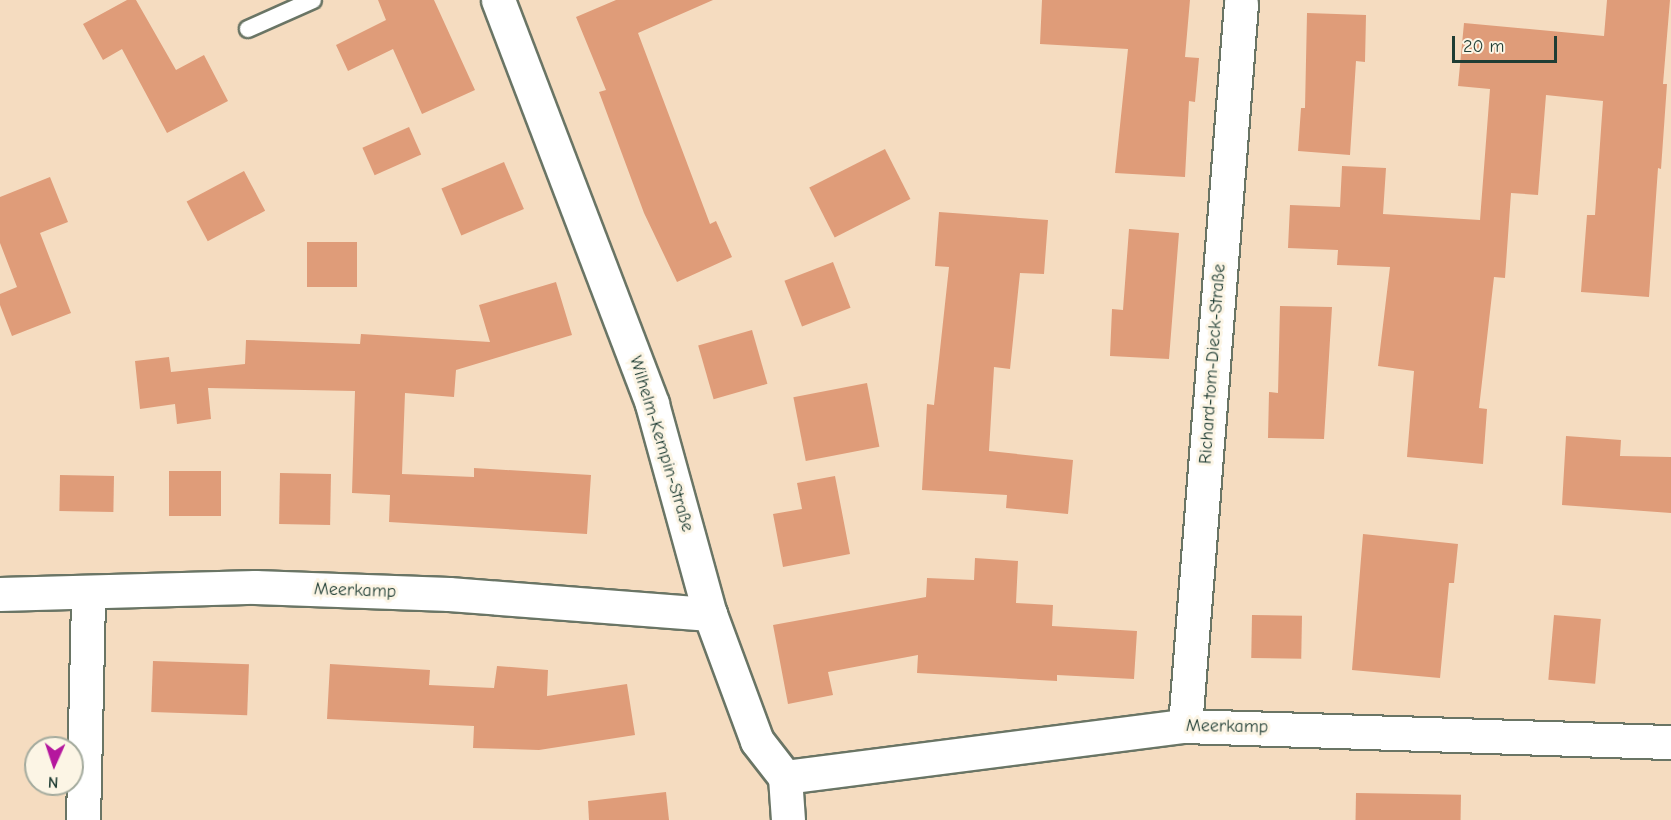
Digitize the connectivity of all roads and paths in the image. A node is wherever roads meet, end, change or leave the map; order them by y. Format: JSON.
{"nodes":[{"id":1,"x":313,"y":0,"type":"edge"},
{"id":2,"x":498,"y":0,"type":"edge"},
{"id":3,"x":1241,"y":3,"type":"dead end"},
{"id":4,"x":248,"y":29,"type":"dead end"},
{"id":5,"x":88,"y":592,"type":"junction"},
{"id":6,"x":0,"y":594,"type":"edge"},
{"id":7,"x":710,"y":614,"type":"junction"},
{"id":8,"x":1185,"y":726,"type":"junction"},
{"id":9,"x":1671,"y":742,"type":"edge"},
{"id":10,"x":785,"y":777,"type":"junction"},
{"id":11,"x":83,"y":820,"type":"edge"},
{"id":12,"x":788,"y":820,"type":"edge"}],
"edges":[{"from":1,"to":4,"type":"lane"},
{"from":2,"to":7,"type":"street","name":"Wilhelm-Kempin-Straße"},
{"from":3,"to":8,"type":"street","name":"Richard-tom-Dieck-Straße"},
{"from":5,"to":6,"type":"street","name":"Meerkamp"},
{"from":5,"to":7,"type":"street","name":"Meerkamp"},
{"from":5,"to":11,"type":"street"},
{"from":7,"to":10,"type":"street","name":"Wilhelm-Kempin-Straße"},
{"from":8,"to":9,"type":"street","name":"Meerkamp"},
{"from":8,"to":10,"type":"street","name":"Meerkamp"},
{"from":10,"to":12,"type":"street"}]}
